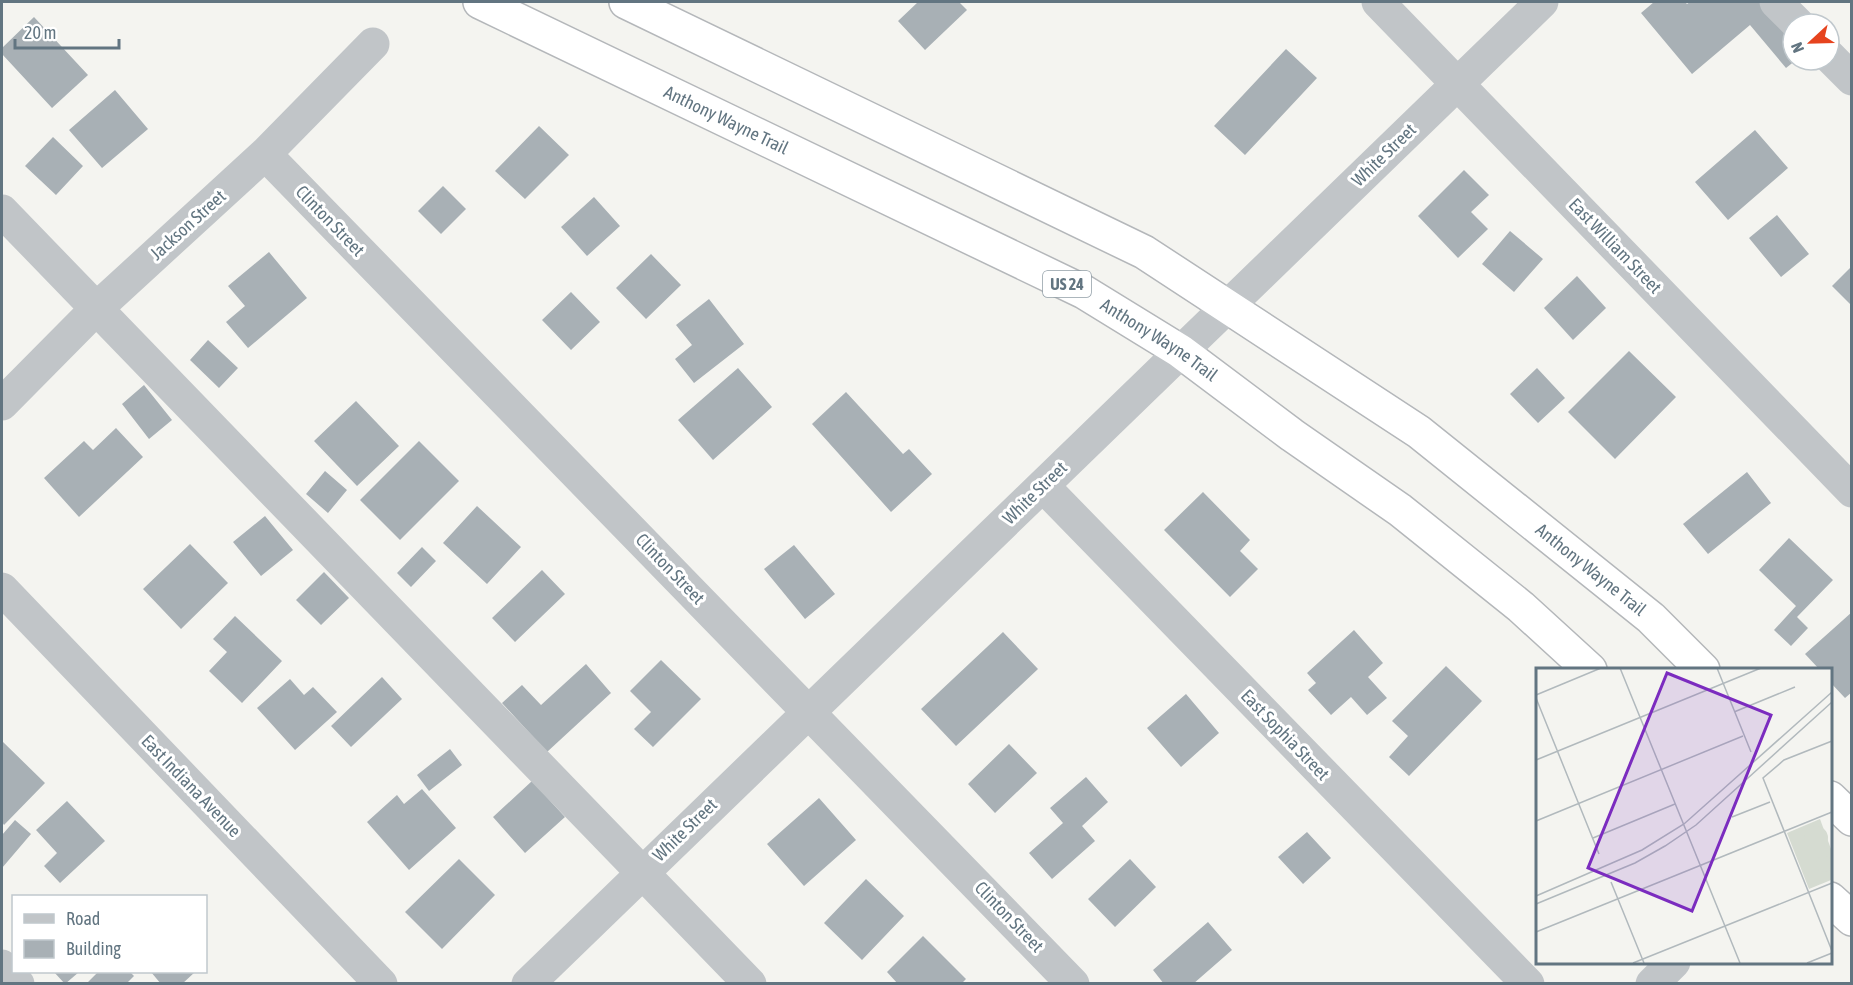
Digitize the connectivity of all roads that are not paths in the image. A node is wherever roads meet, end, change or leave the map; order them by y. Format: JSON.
{"nodes":[{"id":1,"x":480,"y":2,"type":"edge"},
{"id":2,"x":626,"y":2,"type":"edge"},
{"id":3,"x":1378,"y":2,"type":"edge"},
{"id":4,"x":1542,"y":2,"type":"edge"},
{"id":5,"x":373,"y":44,"type":"dead end"},
{"id":6,"x":1457,"y":84,"type":"junction"},
{"id":7,"x":266,"y":154,"type":"junction"},
{"id":8,"x":2,"y":211,"type":"edge"},
{"id":9,"x":1227,"y":306,"type":"junction"},
{"id":10,"x":96,"y":309,"type":"junction"},
{"id":11,"x":1180,"y":351,"type":"junction"},
{"id":12,"x":2,"y":404,"type":"edge"},
{"id":13,"x":1043,"y":486,"type":"junction"},
{"id":14,"x":1851,"y":491,"type":"edge"},
{"id":15,"x":2,"y":589,"type":"edge"},
{"id":16,"x":1588,"y":668,"type":"edge"},
{"id":17,"x":1701,"y":668,"type":"edge"},
{"id":18,"x":808,"y":711,"type":"junction"},
{"id":19,"x":1832,"y":800,"type":"edge"},
{"id":20,"x":1851,"y":819,"type":"edge"},
{"id":21,"x":642,"y":872,"type":"junction"},
{"id":22,"x":1832,"y":901,"type":"edge"},
{"id":23,"x":1851,"y":919,"type":"edge"},
{"id":24,"x":1673,"y":964,"type":"edge"},
{"id":25,"x":2,"y":966,"type":"edge"},
{"id":26,"x":18,"y":984,"type":"edge"},
{"id":27,"x":381,"y":984,"type":"edge"},
{"id":28,"x":528,"y":984,"type":"edge"},
{"id":29,"x":750,"y":984,"type":"edge"},
{"id":30,"x":1073,"y":984,"type":"edge"},
{"id":31,"x":1528,"y":984,"type":"edge"},
{"id":32,"x":1652,"y":984,"type":"edge"}],
"edges":[{"from":1,"to":11,"type":"highway","name":"Anthony Wayne Trail","number":"US 24"},
{"from":2,"to":9,"type":"highway","name":"Anthony Wayne Trail"},
{"from":3,"to":6,"type":"street","name":"East William Street"},
{"from":4,"to":6,"type":"street","name":"White Street"},
{"from":5,"to":7,"type":"street","name":"Jackson Street"},
{"from":6,"to":9,"type":"street","name":"White Street"},
{"from":6,"to":14,"type":"street","name":"East William Street"},
{"from":7,"to":10,"type":"street","name":"Jackson Street"},
{"from":7,"to":18,"type":"street","name":"Clinton Street"},
{"from":8,"to":10,"type":"street"},
{"from":9,"to":11,"type":"street","name":"White Street"},
{"from":9,"to":17,"type":"highway","name":"Anthony Wayne Trail"},
{"from":10,"to":12,"type":"street","name":"Jackson Street"},
{"from":10,"to":21,"type":"street"},
{"from":11,"to":13,"type":"street","name":"White Street"},
{"from":11,"to":16,"type":"highway","name":"Anthony Wayne Trail","number":"US 24"},
{"from":13,"to":18,"type":"street","name":"White Street"},
{"from":13,"to":31,"type":"street","name":"East Sophia Street"},
{"from":15,"to":27,"type":"street","name":"East Indiana Avenue"},
{"from":18,"to":21,"type":"street","name":"White Street"},
{"from":18,"to":30,"type":"street","name":"Clinton Street"},
{"from":19,"to":20,"type":"highway"},
{"from":21,"to":28,"type":"street","name":"White Street"},
{"from":21,"to":29,"type":"street"},
{"from":22,"to":23,"type":"highway"},
{"from":24,"to":32,"type":"street"},
{"from":25,"to":26,"type":"street"}]}
